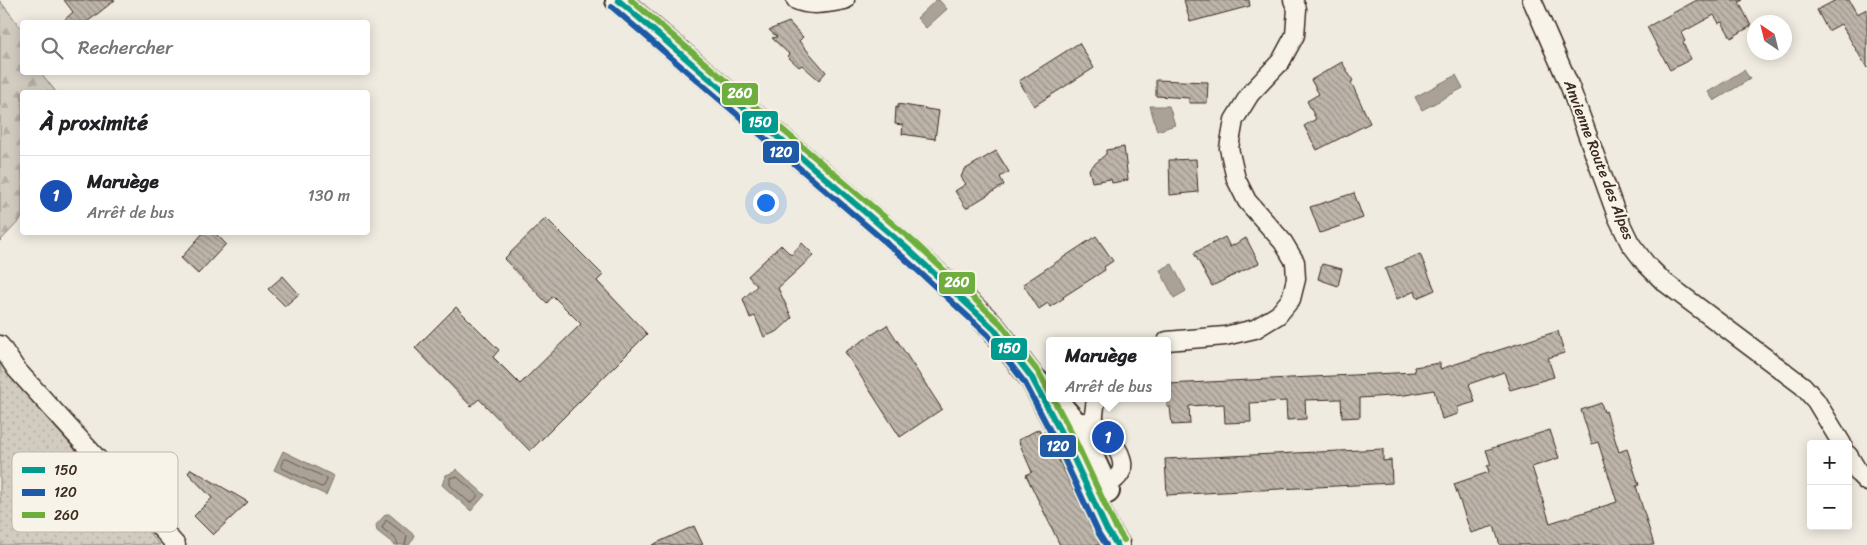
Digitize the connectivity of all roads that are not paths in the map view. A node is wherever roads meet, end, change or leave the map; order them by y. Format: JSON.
{"nodes":[{"id":1,"x":618,"y":0,"type":"edge"},
{"id":2,"x":796,"y":0,"type":"edge"},
{"id":3,"x":845,"y":0,"type":"edge"},
{"id":4,"x":1293,"y":0,"type":"edge"},
{"id":5,"x":1532,"y":0,"type":"edge"},
{"id":6,"x":1171,"y":341,"type":"edge"},
{"id":7,"x":0,"y":345,"type":"edge"},
{"id":8,"x":1032,"y":378,"type":"junction"},
{"id":9,"x":1046,"y":391,"type":"edge"},
{"id":10,"x":1046,"y":394,"type":"edge"},
{"id":11,"x":1053,"y":402,"type":"edge"},
{"id":12,"x":1056,"y":402,"type":"edge"},
{"id":13,"x":1094,"y":402,"type":"edge"},
{"id":14,"x":1079,"y":431,"type":"junction"},
{"id":15,"x":1840,"y":440,"type":"edge"},
{"id":16,"x":92,"y":452,"type":"edge"},
{"id":17,"x":1852,"y":462,"type":"edge"},
{"id":18,"x":1867,"y":482,"type":"edge"},
{"id":19,"x":1095,"y":485,"type":"junction"},
{"id":20,"x":164,"y":532,"type":"edge"},
{"id":21,"x":176,"y":545,"type":"edge"},
{"id":22,"x":1117,"y":545,"type":"edge"},
{"id":23,"x":1125,"y":545,"type":"edge"}],
"edges":[{"from":1,"to":8,"type":"main road"},
{"from":2,"to":3,"type":"street"},
{"from":4,"to":6,"type":"street"},
{"from":5,"to":15,"type":"street","name":"Anvienne Route des Alpes"},
{"from":7,"to":16,"type":"street"},
{"from":8,"to":9,"type":"main road"},
{"from":8,"to":10,"type":"main road"},
{"from":11,"to":14,"type":"main road"},
{"from":12,"to":14,"type":"main road"},
{"from":13,"to":14,"type":"street"},
{"from":14,"to":19,"type":"main road"},
{"from":14,"to":19,"type":"street"},
{"from":17,"to":18,"type":"street"},
{"from":19,"to":22,"type":"main road"},
{"from":19,"to":23,"type":"main road"},
{"from":20,"to":21,"type":"street"}]}
